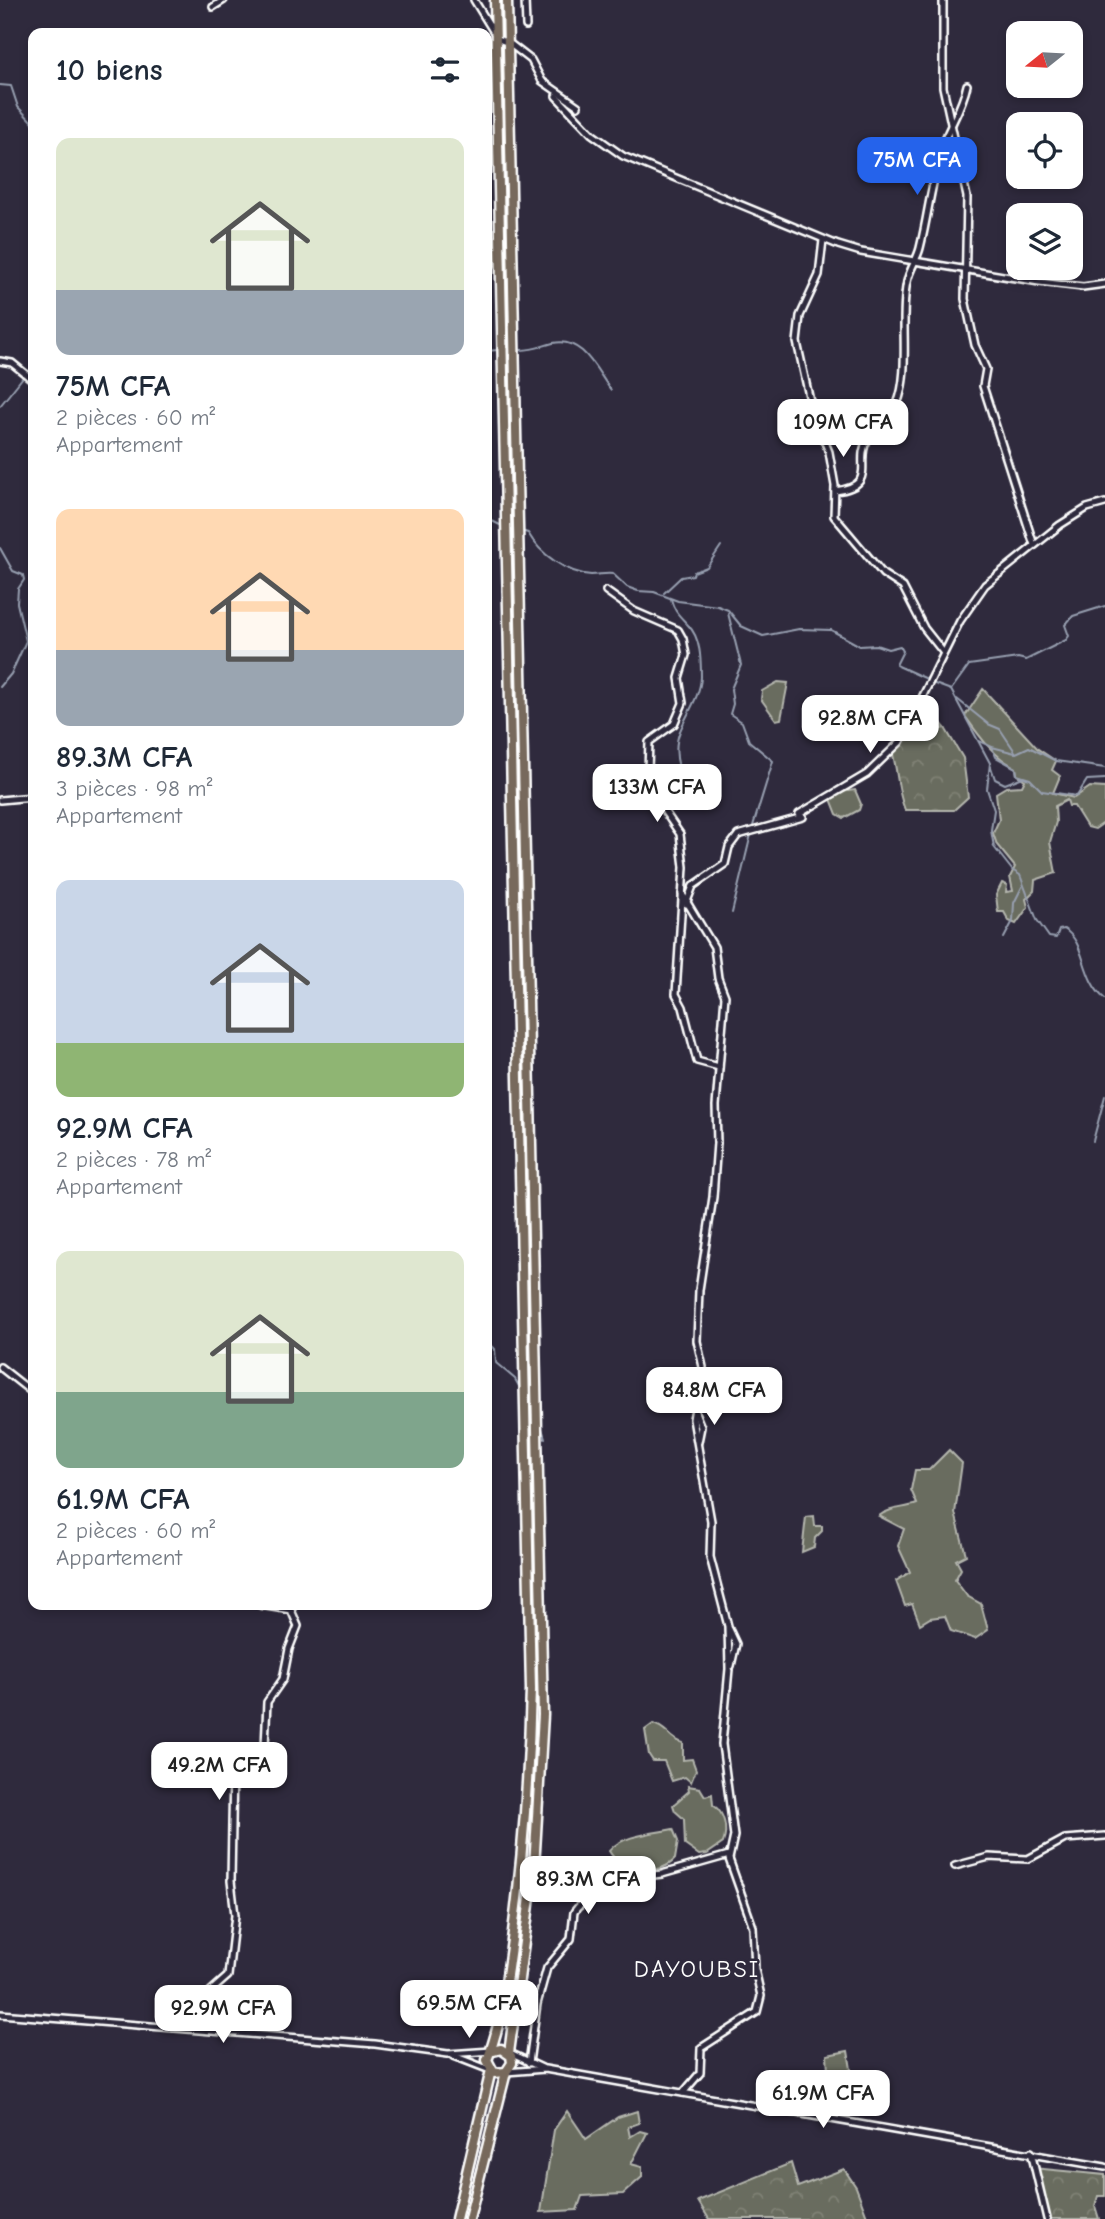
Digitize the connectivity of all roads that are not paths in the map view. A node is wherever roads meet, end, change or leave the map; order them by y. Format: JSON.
{"nodes":[{"id":1,"x":224,"y":0,"type":"edge"},
{"id":2,"x":474,"y":0,"type":"edge"},
{"id":3,"x":495,"y":0,"type":"edge"},
{"id":4,"x":507,"y":0,"type":"edge"},
{"id":5,"x":525,"y":0,"type":"edge"},
{"id":6,"x":943,"y":0,"type":"edge"},
{"id":7,"x":213,"y":7,"type":"dead end"},
{"id":8,"x":526,"y":26,"type":"dead end"},
{"id":9,"x":491,"y":28,"type":"edge"},
{"id":10,"x":492,"y":29,"type":"edge"},
{"id":11,"x":498,"y":39,"type":"junction"},
{"id":12,"x":509,"y":43,"type":"junction"},
{"id":13,"x":967,"y":85,"type":"dead end"},
{"id":14,"x":556,"y":96,"type":"dead end"},
{"id":15,"x":578,"y":106,"type":"dead end"},
{"id":16,"x":950,"y":129,"type":"junction"},
{"id":17,"x":823,"y":240,"type":"junction"},
{"id":18,"x":915,"y":262,"type":"junction"},
{"id":19,"x":964,"y":269,"type":"junction"},
{"id":20,"x":1105,"y":284,"type":"edge"},
{"id":21,"x":0,"y":361,"type":"edge"},
{"id":22,"x":28,"y":376,"type":"edge"},
{"id":23,"x":835,"y":491,"type":"junction"},
{"id":24,"x":1105,"y":503,"type":"edge"},
{"id":25,"x":1034,"y":545,"type":"junction"},
{"id":26,"x":606,"y":591,"type":"dead end"},
{"id":27,"x":943,"y":652,"type":"junction"},
{"id":28,"x":28,"y":797,"type":"edge"},
{"id":29,"x":0,"y":800,"type":"edge"},
{"id":30,"x":682,"y":894,"type":"junction"},
{"id":31,"x":686,"y":904,"type":"junction"},
{"id":32,"x":680,"y":913,"type":"junction"},
{"id":33,"x":719,"y":1067,"type":"junction"},
{"id":34,"x":0,"y":1367,"type":"edge"},
{"id":35,"x":28,"y":1389,"type":"edge"},
{"id":36,"x":291,"y":1610,"type":"edge"},
{"id":37,"x":1105,"y":1836,"type":"edge"},
{"id":38,"x":730,"y":1855,"type":"junction"},
{"id":39,"x":955,"y":1866,"type":"dead end"},
{"id":40,"x":0,"y":2014,"type":"edge"},
{"id":41,"x":174,"y":2028,"type":"junction"},
{"id":42,"x":493,"y":2051,"type":"junction"},
{"id":43,"x":509,"y":2053,"type":"junction"},
{"id":44,"x":448,"y":2054,"type":"junction"},
{"id":45,"x":529,"y":2063,"type":"junction"},
{"id":46,"x":491,"y":2070,"type":"junction"},
{"id":47,"x":545,"y":2070,"type":"junction"},
{"id":48,"x":506,"y":2072,"type":"junction"},
{"id":49,"x":683,"y":2093,"type":"junction"},
{"id":50,"x":1031,"y":2152,"type":"junction"},
{"id":51,"x":1105,"y":2167,"type":"edge"},
{"id":52,"x":456,"y":2219,"type":"edge"},
{"id":53,"x":469,"y":2219,"type":"edge"},
{"id":54,"x":1047,"y":2219,"type":"edge"}],
"edges":[{"from":1,"to":7,"type":"street"},
{"from":2,"to":9,"type":"street"},
{"from":3,"to":11,"type":"highway"},
{"from":4,"to":12,"type":"highway"},
{"from":5,"to":8,"type":"street"},
{"from":6,"to":16,"type":"street"},
{"from":10,"to":11,"type":"street"},
{"from":11,"to":12,"type":"street"},
{"from":11,"to":42,"type":"highway"},
{"from":12,"to":15,"type":"street"},
{"from":12,"to":43,"type":"highway"},
{"from":13,"to":16,"type":"street"},
{"from":14,"to":17,"type":"street"},
{"from":16,"to":18,"type":"street"},
{"from":16,"to":19,"type":"street"},
{"from":17,"to":18,"type":"street"},
{"from":17,"to":23,"type":"street"},
{"from":18,"to":19,"type":"street"},
{"from":18,"to":23,"type":"street"},
{"from":19,"to":20,"type":"street"},
{"from":19,"to":25,"type":"street"},
{"from":21,"to":22,"type":"street"},
{"from":23,"to":27,"type":"street"},
{"from":24,"to":25,"type":"street"},
{"from":25,"to":27,"type":"street"},
{"from":26,"to":30,"type":"street"},
{"from":27,"to":31,"type":"street"},
{"from":28,"to":29,"type":"street"},
{"from":30,"to":31,"type":"street"},
{"from":30,"to":32,"type":"street"},
{"from":31,"to":32,"type":"street"},
{"from":31,"to":33,"type":"street"},
{"from":32,"to":33,"type":"street"},
{"from":33,"to":38,"type":"street"},
{"from":34,"to":35,"type":"street"},
{"from":36,"to":41,"type":"street"},
{"from":37,"to":39,"type":"street"},
{"from":38,"to":45,"type":"street"},
{"from":38,"to":49,"type":"street"},
{"from":40,"to":41,"type":"street"},
{"from":41,"to":44,"type":"street"},
{"from":42,"to":43,"type":"highway"},
{"from":42,"to":44,"type":"street"},
{"from":42,"to":46,"type":"highway"},
{"from":43,"to":45,"type":"street"},
{"from":43,"to":48,"type":"highway"},
{"from":44,"to":46,"type":"street"},
{"from":45,"to":47,"type":"street"},
{"from":46,"to":48,"type":"highway"},
{"from":46,"to":52,"type":"highway"},
{"from":47,"to":48,"type":"street"},
{"from":47,"to":49,"type":"street"},
{"from":48,"to":53,"type":"highway"},
{"from":49,"to":50,"type":"street"},
{"from":50,"to":51,"type":"street"},
{"from":50,"to":54,"type":"street"}]}
